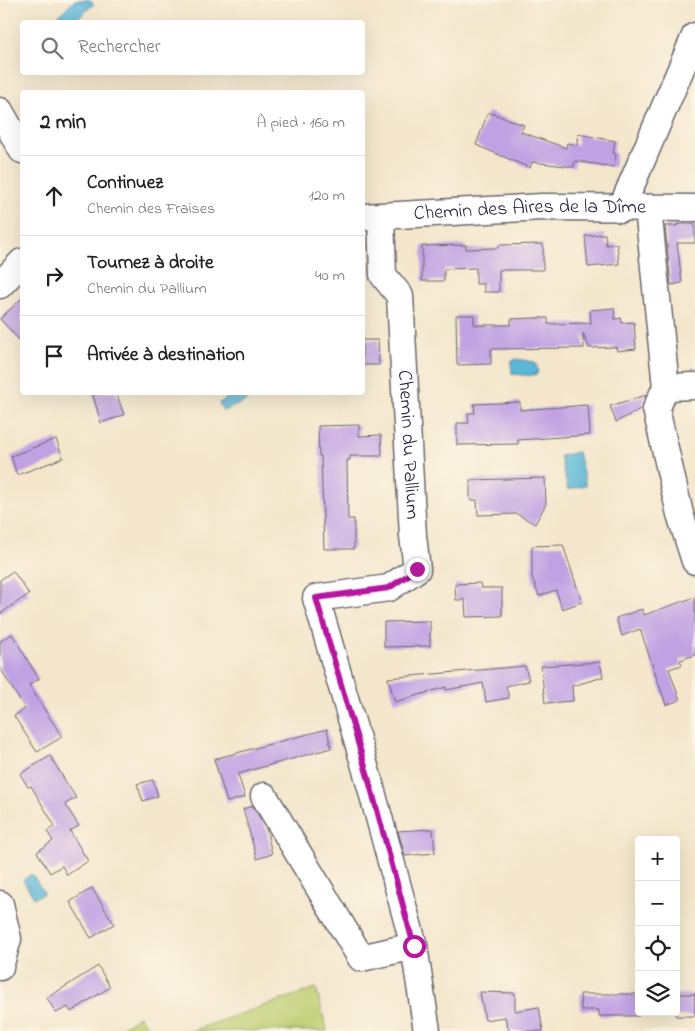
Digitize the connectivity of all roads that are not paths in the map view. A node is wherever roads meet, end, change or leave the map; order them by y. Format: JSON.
{"nodes":[{"id":1,"x":695,"y":36,"type":"edge"},
{"id":2,"x":0,"y":111,"type":"edge"},
{"id":3,"x":20,"y":146,"type":"edge"},
{"id":4,"x":648,"y":208,"type":"junction"},
{"id":5,"x":695,"y":208,"type":"edge"},
{"id":6,"x":621,"y":209,"type":"junction"},
{"id":7,"x":372,"y":217,"type":"edge"},
{"id":8,"x":20,"y":264,"type":"edge"},
{"id":9,"x":0,"y":284,"type":"edge"},
{"id":10,"x":695,"y":386,"type":"edge"},
{"id":11,"x":666,"y":387,"type":"junction"},
{"id":12,"x":695,"y":560,"type":"edge"},
{"id":13,"x":264,"y":796,"type":"dead end"},
{"id":14,"x":0,"y":904,"type":"edge"},
{"id":15,"x":414,"y":946,"type":"junction"},
{"id":16,"x":0,"y":967,"type":"edge"},
{"id":17,"x":427,"y":1031,"type":"edge"}],
"edges":[{"from":1,"to":6,"type":"street"},
{"from":2,"to":3,"type":"street"},
{"from":4,"to":5,"type":"street","name":"Chemin des Aires de la Dîme"},
{"from":4,"to":6,"type":"street","name":"Chemin des Aires de la Dîme"},
{"from":4,"to":11,"type":"street"},
{"from":6,"to":7,"type":"street","name":"Chemin des Aires de la Dîme"},
{"from":7,"to":15,"type":"street","name":"Chemin du Pallium"},
{"from":8,"to":9,"type":"street"},
{"from":10,"to":11,"type":"street"},
{"from":11,"to":12,"type":"street"},
{"from":13,"to":15,"type":"street"},
{"from":14,"to":16,"type":"street"},
{"from":15,"to":17,"type":"street"}]}
